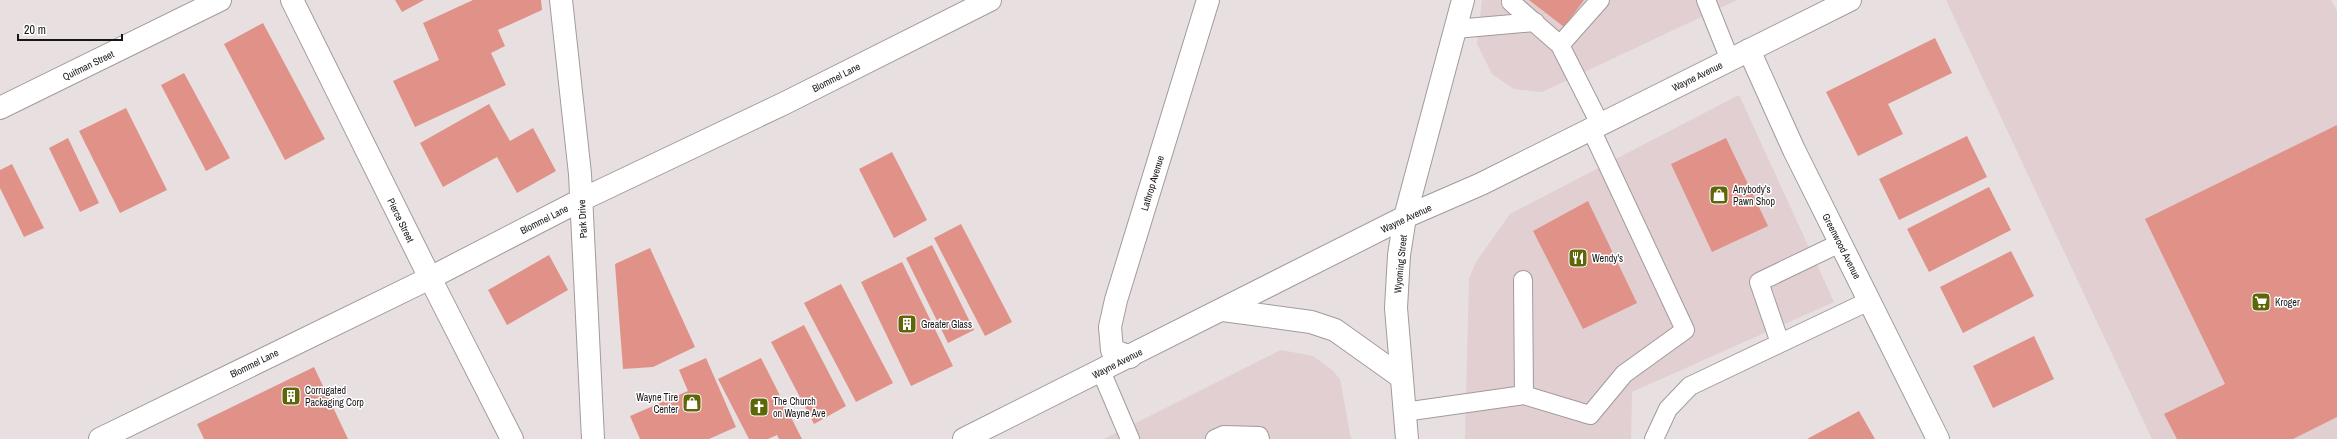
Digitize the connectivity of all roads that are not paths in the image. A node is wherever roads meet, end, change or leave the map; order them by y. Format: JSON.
{"nodes":[{"id":1,"x":220,"y":0,"type":"edge"},
{"id":2,"x":292,"y":0,"type":"edge"},
{"id":3,"x":561,"y":0,"type":"edge"},
{"id":4,"x":990,"y":0,"type":"edge"},
{"id":5,"x":1208,"y":0,"type":"edge"},
{"id":6,"x":1463,"y":0,"type":"edge"},
{"id":7,"x":1512,"y":0,"type":"edge"},
{"id":8,"x":1706,"y":0,"type":"edge"},
{"id":9,"x":1850,"y":0,"type":"edge"},
{"id":10,"x":1593,"y":3,"type":"edge"},
{"id":11,"x":1535,"y":22,"type":"junction"},
{"id":12,"x":1455,"y":29,"type":"junction"},
{"id":13,"x":1560,"y":45,"type":"junction"},
{"id":14,"x":1740,"y":55,"type":"junction"},
{"id":15,"x":0,"y":108,"type":"edge"},
{"id":16,"x":1596,"y":127,"type":"junction"},
{"id":17,"x":581,"y":200,"type":"junction"},
{"id":18,"x":1405,"y":217,"type":"junction"},
{"id":19,"x":1840,"y":243,"type":"junction"},
{"id":20,"x":430,"y":278,"type":"junction"},
{"id":21,"x":1524,"y":280,"type":"dead end"},
{"id":22,"x":1869,"y":301,"type":"junction"},
{"id":23,"x":1223,"y":310,"type":"junction"},
{"id":24,"x":1780,"y":343,"type":"junction"},
{"id":25,"x":1130,"y":357,"type":"junction"},
{"id":26,"x":1101,"y":371,"type":"junction"},
{"id":27,"x":1401,"y":378,"type":"junction"},
{"id":28,"x":1524,"y":395,"type":"junction"},
{"id":29,"x":1404,"y":412,"type":"junction"},
{"id":30,"x":100,"y":439,"type":"edge"},
{"id":31,"x":512,"y":439,"type":"edge"},
{"id":32,"x":593,"y":439,"type":"edge"},
{"id":33,"x":964,"y":439,"type":"edge"},
{"id":34,"x":1130,"y":439,"type":"edge"},
{"id":35,"x":1215,"y":439,"type":"edge"},
{"id":36,"x":1260,"y":439,"type":"edge"},
{"id":37,"x":1407,"y":439,"type":"edge"},
{"id":38,"x":1654,"y":439,"type":"edge"},
{"id":39,"x":1938,"y":439,"type":"edge"}],
"edges":[{"from":1,"to":15,"type":"street","name":"Quitman Street"},
{"from":2,"to":20,"type":"street","name":"Pierce Street"},
{"from":3,"to":17,"type":"street","name":"Park Drive"},
{"from":4,"to":17,"type":"street","name":"Blommel Lane"},
{"from":5,"to":25,"type":"street","name":"Lathrop Avenue"},
{"from":6,"to":12,"type":"street","name":"Wyoming Street"},
{"from":7,"to":11,"type":"lane"},
{"from":8,"to":14,"type":"lane"},
{"from":9,"to":14,"type":"street","name":"Wayne Avenue"},
{"from":10,"to":13,"type":"lane"},
{"from":11,"to":12,"type":"lane"},
{"from":11,"to":13,"type":"lane"},
{"from":12,"to":18,"type":"street","name":"Wyoming Street"},
{"from":13,"to":16,"type":"lane"},
{"from":14,"to":16,"type":"street","name":"Wayne Avenue"},
{"from":14,"to":19,"type":"street","name":"Greenwood Avenue"},
{"from":16,"to":18,"type":"street","name":"Wayne Avenue"},
{"from":16,"to":28,"type":"lane"},
{"from":17,"to":20,"type":"street","name":"Blommel Lane"},
{"from":17,"to":32,"type":"street","name":"Park Drive"},
{"from":18,"to":23,"type":"street","name":"Wayne Avenue"},
{"from":18,"to":27,"type":"street","name":"Wyoming Street"},
{"from":19,"to":22,"type":"street","name":"Greenwood Avenue"},
{"from":19,"to":24,"type":"lane"},
{"from":20,"to":30,"type":"street","name":"Blommel Lane"},
{"from":20,"to":31,"type":"street","name":"Pierce Street"},
{"from":21,"to":28,"type":"lane"},
{"from":22,"to":24,"type":"lane"},
{"from":22,"to":39,"type":"street","name":"Greenwood Avenue"},
{"from":23,"to":25,"type":"street","name":"Wayne Avenue"},
{"from":23,"to":27,"type":"street"},
{"from":24,"to":38,"type":"lane"},
{"from":25,"to":26,"type":"street","name":"Wayne Avenue"},
{"from":26,"to":33,"type":"street","name":"Wayne Avenue"},
{"from":26,"to":34,"type":"lane"},
{"from":27,"to":29,"type":"street","name":"Wyoming Street"},
{"from":28,"to":29,"type":"lane"},
{"from":29,"to":37,"type":"street","name":"Wyoming Street"},
{"from":35,"to":36,"type":"lane"}]}
